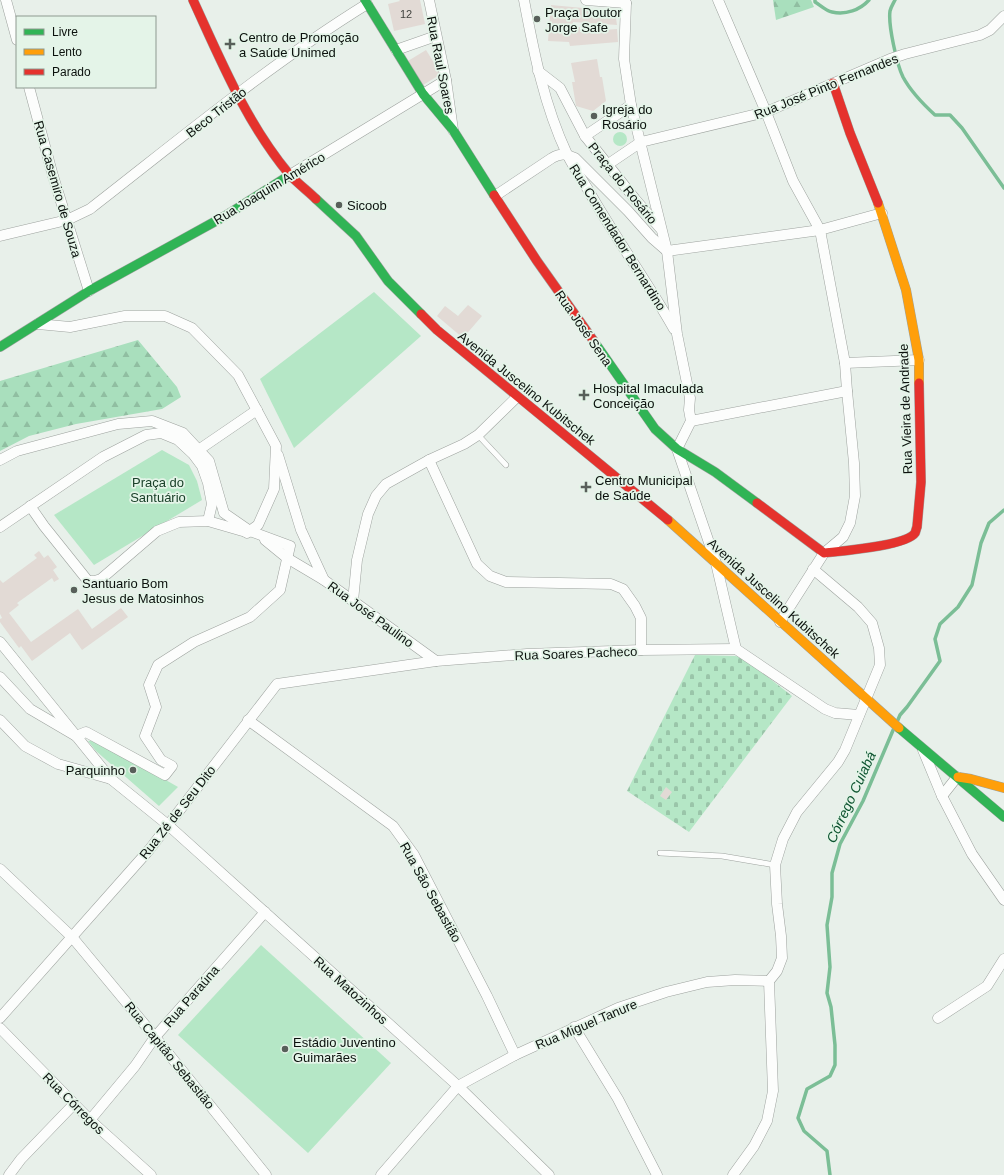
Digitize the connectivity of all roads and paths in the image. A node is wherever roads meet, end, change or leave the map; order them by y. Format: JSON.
{"nodes":[{"id":1,"x":6,"y":0,"type":"edge"},
{"id":2,"x":193,"y":0,"type":"edge"},
{"id":3,"x":429,"y":0,"type":"edge"},
{"id":4,"x":524,"y":0,"type":"edge"},
{"id":5,"x":586,"y":0,"type":"edge"},
{"id":6,"x":718,"y":0,"type":"edge"},
{"id":7,"x":627,"y":1,"type":"edge"},
{"id":8,"x":366,"y":2,"type":"edge"},
{"id":9,"x":1004,"y":16,"type":"edge"},
{"id":10,"x":16,"y":36,"type":"edge"},
{"id":11,"x":436,"y":36,"type":"junction"},
{"id":12,"x":396,"y":50,"type":"junction"},
{"id":13,"x":538,"y":72,"type":"junction"},
{"id":14,"x":446,"y":80,"type":"junction"},
{"id":15,"x":833,"y":83,"type":"junction"},
{"id":16,"x":29,"y":88,"type":"edge"},
{"id":17,"x":423,"y":94,"type":"junction"},
{"id":18,"x":237,"y":95,"type":"junction"},
{"id":19,"x":632,"y":105,"type":"junction"},
{"id":20,"x":766,"y":112,"type":"junction"},
{"id":21,"x":453,"y":130,"type":"junction"},
{"id":22,"x":585,"y":136,"type":"junction"},
{"id":23,"x":641,"y":142,"type":"junction"},
{"id":24,"x":568,"y":155,"type":"junction"},
{"id":25,"x":607,"y":165,"type":"junction"},
{"id":26,"x":290,"y":175,"type":"junction"},
{"id":27,"x":495,"y":196,"type":"junction"},
{"id":28,"x":882,"y":213,"type":"junction"},
{"id":29,"x":67,"y":220,"type":"junction"},
{"id":30,"x":662,"y":230,"type":"junction"},
{"id":31,"x":820,"y":230,"type":"junction"},
{"id":32,"x":0,"y":236,"type":"edge"},
{"id":33,"x":667,"y":251,"type":"junction"},
{"id":34,"x":89,"y":291,"type":"junction"},
{"id":35,"x":38,"y":324,"type":"junction"},
{"id":36,"x":677,"y":334,"type":"junction"},
{"id":37,"x":0,"y":347,"type":"edge"},
{"id":38,"x":919,"y":360,"type":"junction"},
{"id":39,"x":845,"y":363,"type":"junction"},
{"id":40,"x":847,"y":391,"type":"junction"},
{"id":41,"x":517,"y":397,"type":"junction"},
{"id":42,"x":257,"y":410,"type":"junction"},
{"id":43,"x":691,"y":420,"type":"junction"},
{"id":44,"x":478,"y":435,"type":"junction"},
{"id":45,"x":276,"y":446,"type":"junction"},
{"id":46,"x":677,"y":449,"type":"junction"},
{"id":47,"x":196,"y":452,"type":"junction"},
{"id":48,"x":0,"y":460,"type":"edge"},
{"id":49,"x":429,"y":460,"type":"junction"},
{"id":50,"x":506,"y":466,"type":"dead end"},
{"id":51,"x":30,"y":506,"type":"junction"},
{"id":52,"x":208,"y":521,"type":"junction"},
{"id":53,"x":0,"y":527,"type":"edge"},
{"id":54,"x":249,"y":532,"type":"junction"},
{"id":55,"x":824,"y":553,"type":"junction"},
{"id":56,"x":287,"y":558,"type":"junction"},
{"id":57,"x":716,"y":563,"type":"junction"},
{"id":58,"x":813,"y":569,"type":"junction"},
{"id":59,"x":324,"y":580,"type":"junction"},
{"id":60,"x":352,"y":601,"type":"junction"},
{"id":61,"x":780,"y":622,"type":"junction"},
{"id":62,"x":0,"y":642,"type":"edge"},
{"id":63,"x":736,"y":649,"type":"junction"},
{"id":64,"x":641,"y":650,"type":"junction"},
{"id":65,"x":436,"y":661,"type":"junction"},
{"id":66,"x":0,"y":677,"type":"edge"},
{"id":67,"x":277,"y":684,"type":"joint"},
{"id":68,"x":866,"y":700,"type":"junction"},
{"id":69,"x":859,"y":715,"type":"junction"},
{"id":70,"x":0,"y":720,"type":"edge"},
{"id":71,"x":248,"y":720,"type":"junction"},
{"id":72,"x":76,"y":736,"type":"junction"},
{"id":73,"x":922,"y":748,"type":"junction"},
{"id":74,"x":957,"y":777,"type":"junction"},
{"id":75,"x":111,"y":779,"type":"junction"},
{"id":76,"x":1004,"y":788,"type":"edge"},
{"id":77,"x":942,"y":796,"type":"junction"},
{"id":78,"x":1004,"y":817,"type":"edge"},
{"id":79,"x":168,"y":825,"type":"junction"},
{"id":80,"x":660,"y":853,"type":"dead end"},
{"id":81,"x":775,"y":865,"type":"junction"},
{"id":82,"x":0,"y":868,"type":"edge"},
{"id":83,"x":1004,"y":900,"type":"edge"},
{"id":84,"x":265,"y":912,"type":"junction"},
{"id":85,"x":72,"y":937,"type":"junction"},
{"id":86,"x":1004,"y":959,"type":"edge"},
{"id":87,"x":770,"y":981,"type":"junction"},
{"id":88,"x":0,"y":1018,"type":"edge"},
{"id":89,"x":938,"y":1018,"type":"dead end"},
{"id":90,"x":0,"y":1028,"type":"edge"},
{"id":91,"x":574,"y":1028,"type":"junction"},
{"id":92,"x":155,"y":1037,"type":"junction"},
{"id":93,"x":515,"y":1055,"type":"junction"},
{"id":94,"x":458,"y":1086,"type":"junction"},
{"id":95,"x":74,"y":1104,"type":"junction"},
{"id":96,"x":90,"y":1120,"type":"junction"},
{"id":97,"x":9,"y":1175,"type":"edge"},
{"id":98,"x":151,"y":1175,"type":"edge"},
{"id":99,"x":266,"y":1175,"type":"edge"},
{"id":100,"x":381,"y":1175,"type":"edge"},
{"id":101,"x":549,"y":1175,"type":"edge"},
{"id":102,"x":657,"y":1175,"type":"edge"},
{"id":103,"x":733,"y":1175,"type":"edge"}],
"edges":[{"from":1,"to":10,"type":"street"},
{"from":2,"to":18,"type":"street","name":"Avenida Juscelino Kubitschek"},
{"from":3,"to":11,"type":"street","name":"Rua Raul Soares"},
{"from":4,"to":13,"type":"street","name":"Rua Comendador Bernardino"},
{"from":5,"to":7,"type":"street"},
{"from":6,"to":20,"type":"street"},
{"from":7,"to":19,"type":"street","name":"Rua Comendador Bernardino"},
{"from":8,"to":12,"type":"street","name":"Rua José Sena"},
{"from":8,"to":18,"type":"street","name":"Beco Tristão"},
{"from":9,"to":15,"type":"street","name":"Rua José Pinto Fernandes"},
{"from":11,"to":12,"type":"street"},
{"from":11,"to":14,"type":"street","name":"Rua Raul Soares"},
{"from":12,"to":17,"type":"street","name":"Rua José Sena"},
{"from":13,"to":22,"type":"street","name":"Praça do Rosário"},
{"from":13,"to":24,"type":"street","name":"Rua Comendador Bernardino"},
{"from":14,"to":17,"type":"street","name":"Rua Joaquim Américo"},
{"from":14,"to":21,"type":"street","name":"Rua Raul Soares"},
{"from":15,"to":20,"type":"street","name":"Rua José Pinto Fernandes"},
{"from":15,"to":28,"type":"street","name":"Rua Vieira de Andrade"},
{"from":16,"to":29,"type":"street","name":"Rua Casemiro de Souza"},
{"from":17,"to":21,"type":"street","name":"Rua José Sena"},
{"from":17,"to":26,"type":"street","name":"Rua Joaquim Américo"},
{"from":18,"to":26,"type":"street","name":"Avenida Juscelino Kubitschek"},
{"from":18,"to":29,"type":"street","name":"Beco Tristão"},
{"from":19,"to":22,"type":"street","name":"Praça do Rosário"},
{"from":19,"to":23,"type":"street","name":"Rua Comendador Bernardino"},
{"from":20,"to":23,"type":"street","name":"Rua José Pinto Fernandes"},
{"from":20,"to":31,"type":"street"},
{"from":21,"to":27,"type":"street","name":"Rua José Sena"},
{"from":22,"to":25,"type":"street","name":"Praça do Rosário"},
{"from":23,"to":25,"type":"street"},
{"from":23,"to":30,"type":"street","name":"Rua Comendador Bernardino"},
{"from":24,"to":27,"type":"street"},
{"from":24,"to":33,"type":"street"},
{"from":24,"to":36,"type":"street","name":"Rua Comendador Bernardino"},
{"from":25,"to":30,"type":"street","name":"Praça do Rosário"},
{"from":26,"to":34,"type":"street","name":"Rua Joaquim Américo"},
{"from":26,"to":41,"type":"street","name":"Avenida Juscelino Kubitschek"},
{"from":27,"to":46,"type":"street","name":"Rua José Sena"},
{"from":28,"to":31,"type":"street"},
{"from":28,"to":38,"type":"street","name":"Rua Vieira de Andrade"},
{"from":29,"to":32,"type":"street","name":"Beco Tristão"},
{"from":29,"to":34,"type":"street","name":"Rua Casemiro de Souza"},
{"from":30,"to":33,"type":"street","name":"Rua Comendador Bernardino"},
{"from":31,"to":33,"type":"street"},
{"from":31,"to":39,"type":"street"},
{"from":33,"to":36,"type":"street","name":"Rua Comendador Bernardino"},
{"from":34,"to":35,"type":"street","name":"Rua Joaquim Américo"},
{"from":35,"to":37,"type":"street","name":"Rua Joaquim Américo"},
{"from":35,"to":42,"type":"street"},
{"from":36,"to":43,"type":"street","name":"Rua Comendador Bernardino"},
{"from":38,"to":39,"type":"street"},
{"from":38,"to":55,"type":"street","name":"Rua Vieira de Andrade"},
{"from":39,"to":40,"type":"street"},
{"from":40,"to":43,"type":"street"},
{"from":40,"to":55,"type":"street"},
{"from":41,"to":44,"type":"street"},
{"from":41,"to":57,"type":"street","name":"Avenida Juscelino Kubitschek"},
{"from":42,"to":45,"type":"street"},
{"from":42,"to":47,"type":"street"},
{"from":43,"to":46,"type":"street","name":"Rua Comendador Bernardino"},
{"from":44,"to":49,"type":"street"},
{"from":44,"to":50,"type":"lane"},
{"from":45,"to":54,"type":"street"},
{"from":45,"to":59,"type":"street","name":"Rua José Paulino"},
{"from":46,"to":55,"type":"street","name":"Rua José Sena"},
{"from":46,"to":57,"type":"street"},
{"from":47,"to":48,"type":"street"},
{"from":47,"to":51,"type":"street"},
{"from":47,"to":52,"type":"street"},
{"from":47,"to":54,"type":"street"},
{"from":49,"to":60,"type":"street"},
{"from":49,"to":64,"type":"street"},
{"from":51,"to":52,"type":"street"},
{"from":51,"to":53,"type":"street"},
{"from":52,"to":54,"type":"street"},
{"from":54,"to":56,"type":"street"},
{"from":55,"to":58,"type":"street"},
{"from":56,"to":59,"type":"street"},
{"from":56,"to":72,"type":"street"},
{"from":57,"to":61,"type":"street","name":"Avenida Juscelino Kubitschek"},
{"from":57,"to":63,"type":"street"},
{"from":58,"to":61,"type":"street"},
{"from":58,"to":68,"type":"street"},
{"from":59,"to":60,"type":"street","name":"Rua José Paulino"},
{"from":60,"to":65,"type":"street","name":"Rua José Paulino"},
{"from":61,"to":68,"type":"street","name":"Avenida Juscelino Kubitschek"},
{"from":62,"to":72,"type":"street"},
{"from":63,"to":64,"type":"street","name":"Rua Soares Pacheco"},
{"from":63,"to":69,"type":"street"},
{"from":64,"to":65,"type":"street","name":"Rua Soares Pacheco"},
{"from":65,"to":67,"type":"street","name":"Rua Soares Pacheco"},
{"from":66,"to":72,"type":"street"},
{"from":67,"to":71,"type":"street","name":"Rua Zé de Seu Dito"},
{"from":68,"to":69,"type":"street"},
{"from":68,"to":73,"type":"street","name":"Avenida Juscelino Kubitschek"},
{"from":69,"to":81,"type":"street"},
{"from":70,"to":75,"type":"street"},
{"from":71,"to":79,"type":"street","name":"Rua Zé de Seu Dito"},
{"from":71,"to":93,"type":"street","name":"Rua São Sebastião"},
{"from":72,"to":75,"type":"street"},
{"from":73,"to":74,"type":"street","name":"Avenida Juscelino Kubitschek"},
{"from":73,"to":77,"type":"street"},
{"from":74,"to":76,"type":"street"},
{"from":74,"to":77,"type":"street"},
{"from":74,"to":78,"type":"street","name":"Avenida Juscelino Kubitschek"},
{"from":75,"to":79,"type":"street","name":"Rua Matozinhos"},
{"from":77,"to":83,"type":"street"},
{"from":79,"to":84,"type":"street","name":"Rua Matozinhos"},
{"from":79,"to":85,"type":"street","name":"Rua Zé de Seu Dito"},
{"from":80,"to":81,"type":"lane"},
{"from":81,"to":87,"type":"street"},
{"from":82,"to":85,"type":"street","name":"Rua Capitão Sebastião"},
{"from":84,"to":92,"type":"street","name":"Rua Paraúna"},
{"from":84,"to":94,"type":"street","name":"Rua Matozinhos"},
{"from":85,"to":88,"type":"street","name":"Rua Zé de Seu Dito"},
{"from":85,"to":92,"type":"street","name":"Rua Capitão Sebastião"},
{"from":86,"to":89,"type":"street"},
{"from":87,"to":91,"type":"street","name":"Rua Miguel Tanure"},
{"from":87,"to":103,"type":"street"},
{"from":90,"to":95,"type":"street","name":"Rua Córregos"},
{"from":91,"to":93,"type":"street","name":"Rua Miguel Tanure"},
{"from":91,"to":102,"type":"street"},
{"from":92,"to":96,"type":"street","name":"Rua Paraúna"},
{"from":92,"to":99,"type":"street","name":"Rua Capitão Sebastião"},
{"from":93,"to":94,"type":"street","name":"Rua Miguel Tanure"},
{"from":94,"to":100,"type":"street"},
{"from":94,"to":101,"type":"street","name":"Rua Matozinhos"},
{"from":95,"to":96,"type":"street","name":"Rua Córregos"},
{"from":95,"to":97,"type":"street"},
{"from":96,"to":98,"type":"street","name":"Rua Córregos"}]}
